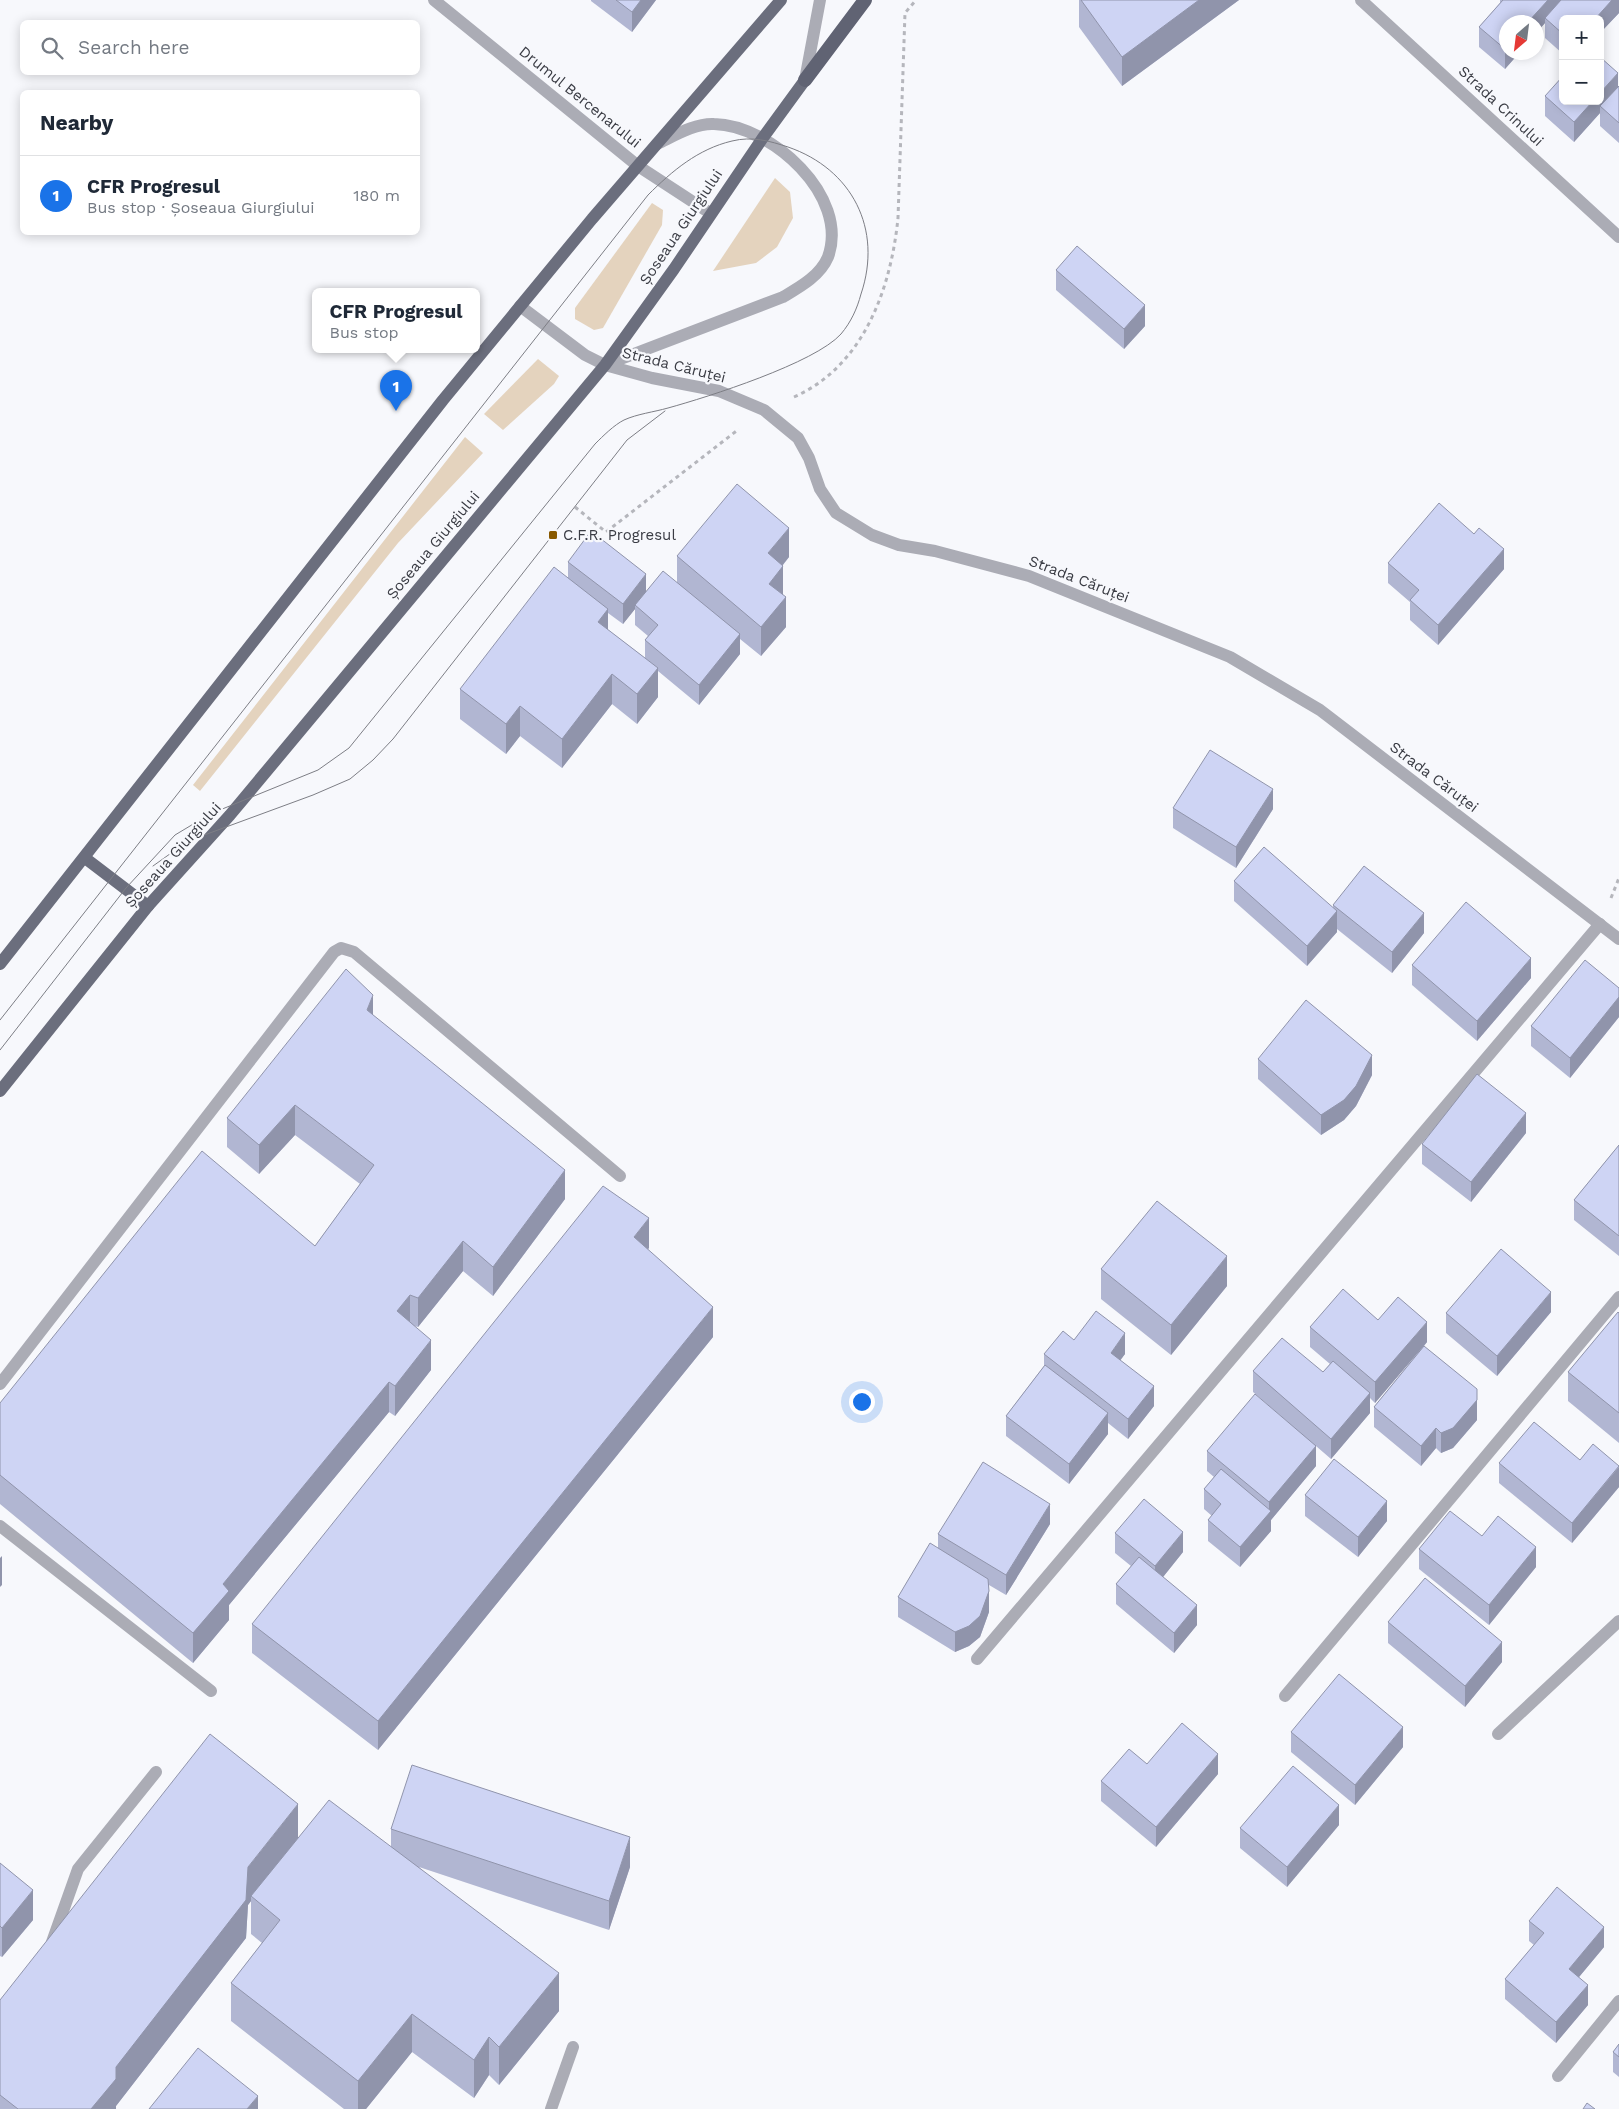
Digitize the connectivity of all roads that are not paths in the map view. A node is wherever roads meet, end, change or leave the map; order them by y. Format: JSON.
{"nodes":[{"id":1,"x":434,"y":0,"type":"edge"},
{"id":2,"x":781,"y":0,"type":"edge"},
{"id":3,"x":820,"y":0,"type":"edge"},
{"id":4,"x":865,"y":0,"type":"edge"},
{"id":5,"x":1362,"y":0,"type":"edge"},
{"id":6,"x":805,"y":80,"type":"junction"},
{"id":7,"x":762,"y":139,"type":"junction"},
{"id":8,"x":657,"y":144,"type":"junction"},
{"id":9,"x":638,"y":166,"type":"junction"},
{"id":10,"x":710,"y":213,"type":"junction"},
{"id":11,"x":1619,"y":237,"type":"edge"},
{"id":12,"x":520,"y":306,"type":"junction"},
{"id":13,"x":605,"y":365,"type":"junction"},
{"id":14,"x":85,"y":858,"type":"junction"},
{"id":15,"x":148,"y":906,"type":"junction"},
{"id":16,"x":1600,"y":924,"type":"junction"},
{"id":17,"x":1619,"y":939,"type":"edge"},
{"id":18,"x":0,"y":964,"type":"edge"},
{"id":19,"x":0,"y":1091,"type":"edge"},
{"id":20,"x":620,"y":1176,"type":"dead end"},
{"id":21,"x":1619,"y":1297,"type":"edge"},
{"id":22,"x":0,"y":1384,"type":"edge"},
{"id":23,"x":0,"y":1526,"type":"edge"},
{"id":24,"x":1619,"y":1621,"type":"edge"},
{"id":25,"x":977,"y":1659,"type":"dead end"},
{"id":26,"x":211,"y":1691,"type":"dead end"},
{"id":27,"x":1285,"y":1696,"type":"dead end"},
{"id":28,"x":1498,"y":1734,"type":"dead end"},
{"id":29,"x":156,"y":1772,"type":"dead end"},
{"id":30,"x":44,"y":1954,"type":"edge"},
{"id":31,"x":1619,"y":2001,"type":"edge"},
{"id":32,"x":573,"y":2047,"type":"dead end"},
{"id":33,"x":1558,"y":2076,"type":"dead end"},
{"id":34,"x":551,"y":2109,"type":"edge"}],
"edges":[{"from":1,"to":9,"type":"street","name":"Drumul Bercenarului"},
{"from":2,"to":8,"type":"main road"},
{"from":3,"to":6,"type":"street"},
{"from":4,"to":6,"type":"highway","name":"Șoseaua Giurgiului"},
{"from":5,"to":11,"type":"street","name":"Strada Crinului"},
{"from":6,"to":7,"type":"main road","name":"Șoseaua Giurgiului"},
{"from":7,"to":8,"type":"street"},
{"from":7,"to":10,"type":"main road","name":"Șoseaua Giurgiului"},
{"from":7,"to":13,"type":"street"},
{"from":8,"to":9,"type":"main road"},
{"from":9,"to":10,"type":"street","name":"Drumul Bercenarului"},
{"from":9,"to":12,"type":"main road"},
{"from":10,"to":13,"type":"main road","name":"Șoseaua Giurgiului"},
{"from":12,"to":13,"type":"street","name":"Strada Căruței"},
{"from":12,"to":14,"type":"main road"},
{"from":13,"to":15,"type":"main road","name":"Șoseaua Giurgiului"},
{"from":13,"to":16,"type":"street","name":"Strada Căruței"},
{"from":14,"to":15,"type":"main road"},
{"from":14,"to":18,"type":"main road"},
{"from":15,"to":19,"type":"main road","name":"Șoseaua Giurgiului"},
{"from":16,"to":17,"type":"street","name":"Strada Căruței"},
{"from":16,"to":25,"type":"street"},
{"from":20,"to":22,"type":"street"},
{"from":21,"to":27,"type":"street"},
{"from":23,"to":26,"type":"street"},
{"from":24,"to":28,"type":"street"},
{"from":29,"to":30,"type":"street"},
{"from":31,"to":33,"type":"street"},
{"from":32,"to":34,"type":"street"}]}
